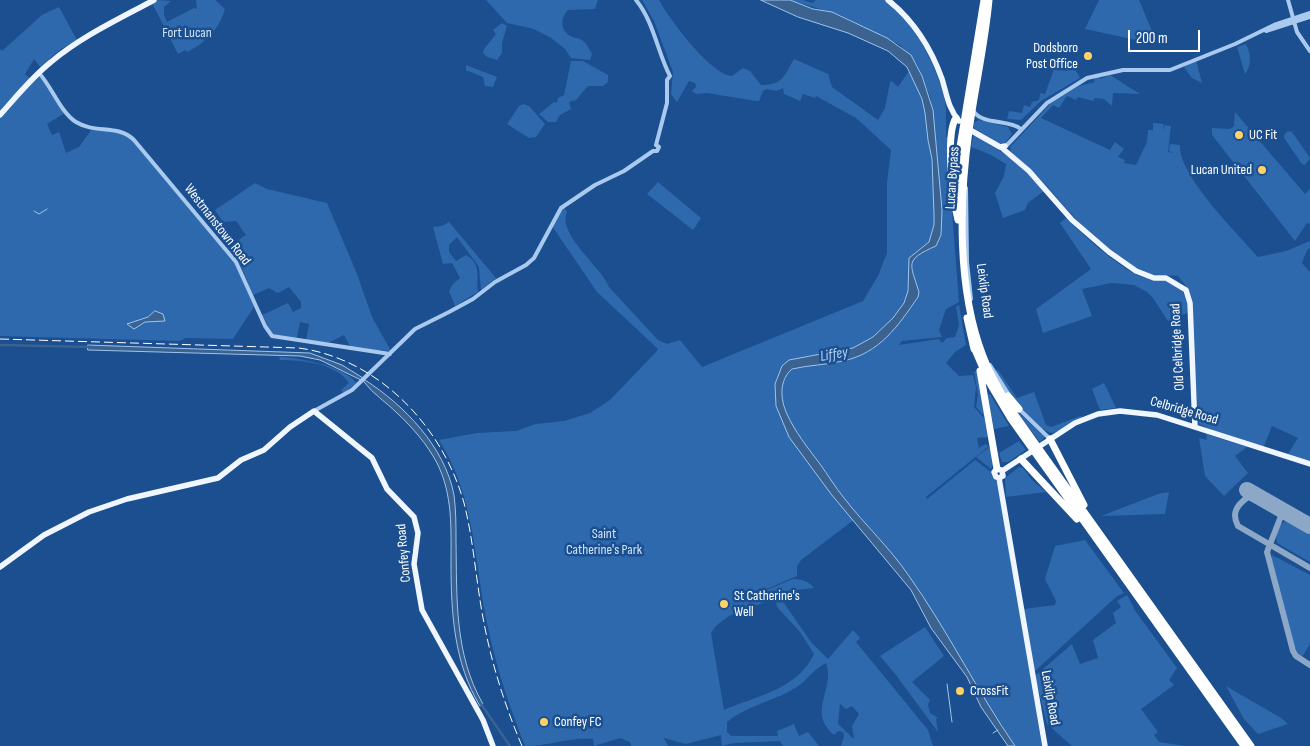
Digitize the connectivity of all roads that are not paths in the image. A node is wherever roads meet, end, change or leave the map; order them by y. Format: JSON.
{"nodes":[{"id":1,"x":154,"y":0,"type":"edge"},
{"id":2,"x":636,"y":0,"type":"edge"},
{"id":3,"x":888,"y":0,"type":"edge"},
{"id":4,"x":984,"y":0,"type":"edge"},
{"id":5,"x":989,"y":0,"type":"edge"},
{"id":6,"x":1288,"y":0,"type":"edge"},
{"id":7,"x":1310,"y":15,"type":"edge"},
{"id":8,"x":987,"y":20,"type":"junction"},
{"id":9,"x":1293,"y":21,"type":"junction"},
{"id":10,"x":981,"y":26,"type":"junction"},
{"id":11,"x":973,"y":33,"type":"dead end"},
{"id":12,"x":1310,"y":51,"type":"edge"},
{"id":13,"x":39,"y":73,"type":"junction"},
{"id":14,"x":974,"y":112,"type":"junction"},
{"id":15,"x":0,"y":115,"type":"edge"},
{"id":16,"x":980,"y":117,"type":"junction"},
{"id":17,"x":965,"y":125,"type":"junction"},
{"id":18,"x":1021,"y":130,"type":"junction"},
{"id":19,"x":1005,"y":148,"type":"junction"},
{"id":20,"x":958,"y":220,"type":"junction"},
{"id":21,"x":973,"y":345,"type":"junction"},
{"id":22,"x":390,"y":354,"type":"junction"},
{"id":23,"x":983,"y":357,"type":"junction"},
{"id":24,"x":1019,"y":409,"type":"junction"},
{"id":25,"x":314,"y":411,"type":"junction"},
{"id":26,"x":1195,"y":426,"type":"junction"},
{"id":27,"x":1051,"y":436,"type":"junction"},
{"id":28,"x":1021,"y":459,"type":"junction"},
{"id":29,"x":1310,"y":464,"type":"edge"},
{"id":30,"x":1000,"y":470,"type":"junction"},
{"id":31,"x":1101,"y":546,"type":"junction"},
{"id":32,"x":1118,"y":559,"type":"junction"},
{"id":33,"x":0,"y":567,"type":"edge"},
{"id":34,"x":493,"y":746,"type":"edge"},
{"id":35,"x":1045,"y":746,"type":"edge"},
{"id":36,"x":1244,"y":746,"type":"edge"},
{"id":37,"x":1251,"y":746,"type":"edge"}],
"edges":[{"from":1,"to":13,"type":"main road"},
{"from":2,"to":22,"type":"street"},
{"from":3,"to":17,"type":"main road","name":"Leixlip Road"},
{"from":4,"to":10,"type":"highway","name":"Lucan Bypass"},
{"from":5,"to":8,"type":"highway","name":"Lucan Bypass"},
{"from":6,"to":9,"type":"street"},
{"from":7,"to":9,"type":"street"},
{"from":8,"to":14,"type":"highway"},
{"from":8,"to":17,"type":"highway","name":"Lucan Bypass"},
{"from":9,"to":12,"type":"street"},
{"from":9,"to":18,"type":"street"},
{"from":10,"to":11,"type":"highway"},
{"from":10,"to":17,"type":"highway","name":"Lucan Bypass"},
{"from":13,"to":15,"type":"main road"},
{"from":13,"to":22,"type":"street","name":"Westmanstown Road"},
{"from":14,"to":16,"type":"street"},
{"from":14,"to":17,"type":"street","name":"Leixlip Road"},
{"from":16,"to":17,"type":"street"},
{"from":16,"to":18,"type":"street"},
{"from":17,"to":19,"type":"main road","name":"Old Celbridge Road"},
{"from":17,"to":20,"type":"highway","name":"Lucan Bypass"},
{"from":17,"to":20,"type":"highway"},
{"from":17,"to":23,"type":"highway","name":"Lucan Bypass"},
{"from":17,"to":24,"type":"street","name":"Leixlip Road"},
{"from":18,"to":19,"type":"street"},
{"from":19,"to":26,"type":"main road","name":"Old Celbridge Road"},
{"from":20,"to":21,"type":"highway","name":"Leixlip Road"},
{"from":21,"to":30,"type":"highway"},
{"from":21,"to":31,"type":"highway"},
{"from":22,"to":25,"type":"street"},
{"from":23,"to":24,"type":"highway"},
{"from":23,"to":32,"type":"highway"},
{"from":24,"to":27,"type":"street","name":"Leixlip Road"},
{"from":25,"to":33,"type":"main road"},
{"from":25,"to":34,"type":"main road","name":"Confey Road"},
{"from":26,"to":27,"type":"main road","name":"Celbridge Road"},
{"from":26,"to":29,"type":"main road","name":"Celbridge Road"},
{"from":27,"to":28,"type":"main road","name":"Celbridge Road"},
{"from":27,"to":32,"type":"highway"},
{"from":28,"to":30,"type":"main road","name":"Celbridge Road"},
{"from":28,"to":31,"type":"highway"},
{"from":30,"to":35,"type":"main road","name":"Leixlip Road"},
{"from":31,"to":36,"type":"highway"},
{"from":32,"to":37,"type":"highway"}]}
